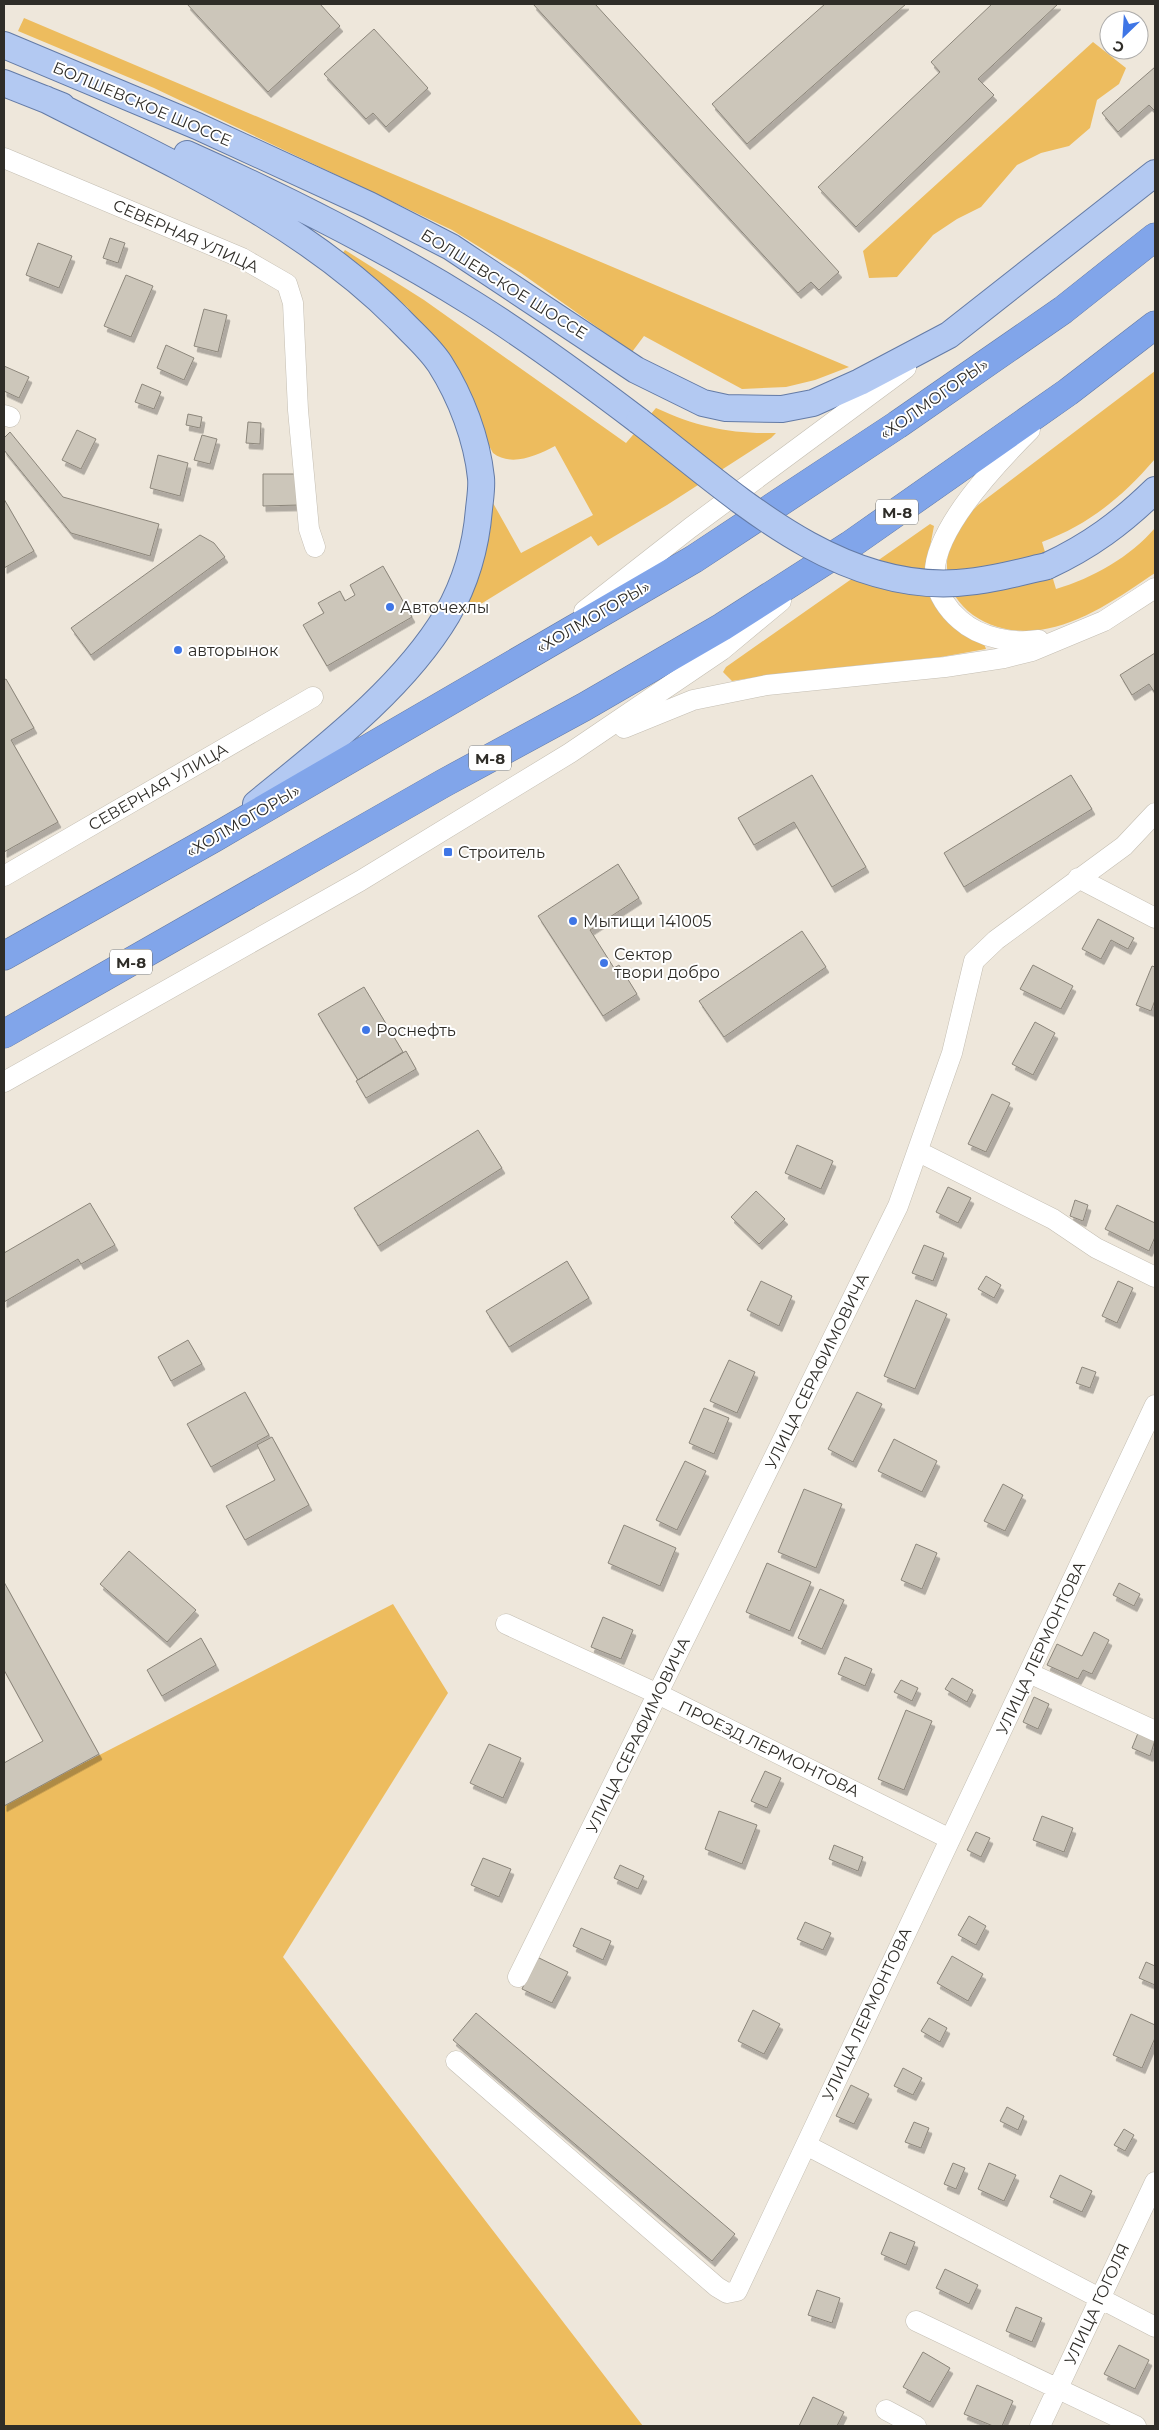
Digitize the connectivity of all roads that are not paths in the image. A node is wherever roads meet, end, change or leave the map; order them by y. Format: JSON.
{"nodes":[{"id":1,"x":4,"y":45,"type":"edge"},
{"id":2,"x":4,"y":83,"type":"edge"},
{"id":3,"x":45,"y":99,"type":"junction"},
{"id":4,"x":4,"y":158,"type":"edge"},
{"id":5,"x":1155,"y":173,"type":"edge"},
{"id":6,"x":1155,"y":237,"type":"edge"},
{"id":7,"x":1155,"y":325,"type":"edge"},
{"id":8,"x":949,"y":335,"type":"junction"},
{"id":9,"x":1068,"y":392,"type":"junction"},
{"id":10,"x":1155,"y":490,"type":"edge"},
{"id":11,"x":850,"y":545,"type":"junction"},
{"id":12,"x":315,"y":548,"type":"dead end"},
{"id":13,"x":1155,"y":588,"type":"edge"},
{"id":14,"x":1078,"y":634,"type":"junction"},
{"id":15,"x":537,"y":648,"type":"junction"},
{"id":16,"x":313,"y":697,"type":"dead end"},
{"id":17,"x":570,"y":753,"type":"junction"},
{"id":18,"x":1155,"y":813,"type":"edge"},
{"id":19,"x":214,"y":838,"type":"junction"},
{"id":20,"x":4,"y":876,"type":"edge"},
{"id":21,"x":1078,"y":878,"type":"junction"},
{"id":22,"x":1155,"y":918,"type":"edge"},
{"id":23,"x":4,"y":956,"type":"edge"},
{"id":24,"x":4,"y":1034,"type":"edge"},
{"id":25,"x":4,"y":1082,"type":"edge"},
{"id":26,"x":919,"y":1152,"type":"junction"},
{"id":27,"x":1155,"y":1276,"type":"edge"},
{"id":28,"x":1155,"y":1405,"type":"edge"},
{"id":29,"x":506,"y":1624,"type":"dead end"},
{"id":30,"x":1029,"y":1673,"type":"junction"},
{"id":31,"x":658,"y":1694,"type":"junction"},
{"id":32,"x":1155,"y":1731,"type":"edge"},
{"id":33,"x":950,"y":1839,"type":"junction"},
{"id":34,"x":518,"y":1977,"type":"dead end"},
{"id":35,"x":456,"y":2061,"type":"dead end"},
{"id":36,"x":806,"y":2145,"type":"junction"},
{"id":37,"x":1155,"y":2182,"type":"edge"},
{"id":38,"x":1100,"y":2298,"type":"junction"},
{"id":39,"x":916,"y":2321,"type":"dead end"},
{"id":40,"x":1155,"y":2327,"type":"edge"},
{"id":41,"x":1058,"y":2389,"type":"junction"},
{"id":42,"x":886,"y":2410,"type":"dead end"},
{"id":43,"x":916,"y":2426,"type":"edge"},
{"id":44,"x":1040,"y":2426,"type":"edge"},
{"id":45,"x":1136,"y":2426,"type":"edge"}],
"edges":[{"from":1,"to":8,"type":"main road","name":"БОЛШЕВСКОЕ ШОССЕ"},
{"from":2,"to":3,"type":"main road"},
{"from":3,"to":10,"type":"main road","bridge":true},
{"from":3,"to":19,"type":"main road"},
{"from":4,"to":12,"type":"street","name":"СЕВЕРНАЯ УЛИЦА"},
{"from":5,"to":8,"type":"main road","name":"БОЛШЕВСКОЕ ШОССЕ"},
{"from":6,"to":15,"type":"highway","name":"«ХОЛМОГОРЫ»"},
{"from":7,"to":9,"type":"highway","number":"М-8"},
{"from":8,"to":15,"type":"street"},
{"from":9,"to":11,"type":"highway","number":"М-8"},
{"from":9,"to":14,"type":"street"},
{"from":11,"to":17,"type":"street"},
{"from":11,"to":24,"type":"highway","number":"М-8"},
{"from":13,"to":14,"type":"street"},
{"from":14,"to":17,"type":"street"},
{"from":15,"to":19,"type":"highway","name":"«ХОЛМОГОРЫ»"},
{"from":16,"to":20,"type":"street","name":"СЕВЕРНАЯ УЛИЦА"},
{"from":17,"to":25,"type":"street"},
{"from":18,"to":21,"type":"street","name":"УЛИЦА СЕРАФИМОВИЧА"},
{"from":19,"to":23,"type":"highway","name":"«ХОЛМОГОРЫ»"},
{"from":21,"to":22,"type":"street"},
{"from":21,"to":26,"type":"street","name":"УЛИЦА СЕРАФИМОВИЧА"},
{"from":26,"to":27,"type":"street"},
{"from":26,"to":31,"type":"street","name":"УЛИЦА СЕРАФИМОВИЧА"},
{"from":28,"to":30,"type":"street","name":"УЛИЦА ЛЕРМОНТОВА"},
{"from":29,"to":31,"type":"street","name":"ПРОЕЗД ЛЕРМОНТОВА"},
{"from":30,"to":32,"type":"street"},
{"from":30,"to":33,"type":"street","name":"УЛИЦА ЛЕРМОНТОВА"},
{"from":31,"to":33,"type":"street","name":"ПРОЕЗД ЛЕРМОНТОВА"},
{"from":31,"to":34,"type":"street","name":"УЛИЦА СЕРАФИМОВИЧА"},
{"from":33,"to":36,"type":"street","name":"УЛИЦА ЛЕРМОНТОВА"},
{"from":35,"to":36,"type":"street","name":"УЛИЦА ЛЕРМОНТОВА"},
{"from":36,"to":38,"type":"street"},
{"from":37,"to":38,"type":"street","name":"УЛИЦА ГОГОЛЯ"},
{"from":38,"to":40,"type":"street"},
{"from":38,"to":41,"type":"street","name":"УЛИЦА ГОГОЛЯ"},
{"from":39,"to":41,"type":"street"},
{"from":41,"to":44,"type":"street","name":"УЛИЦА ГОГОЛЯ"},
{"from":41,"to":45,"type":"street"},
{"from":42,"to":43,"type":"street"}]}
